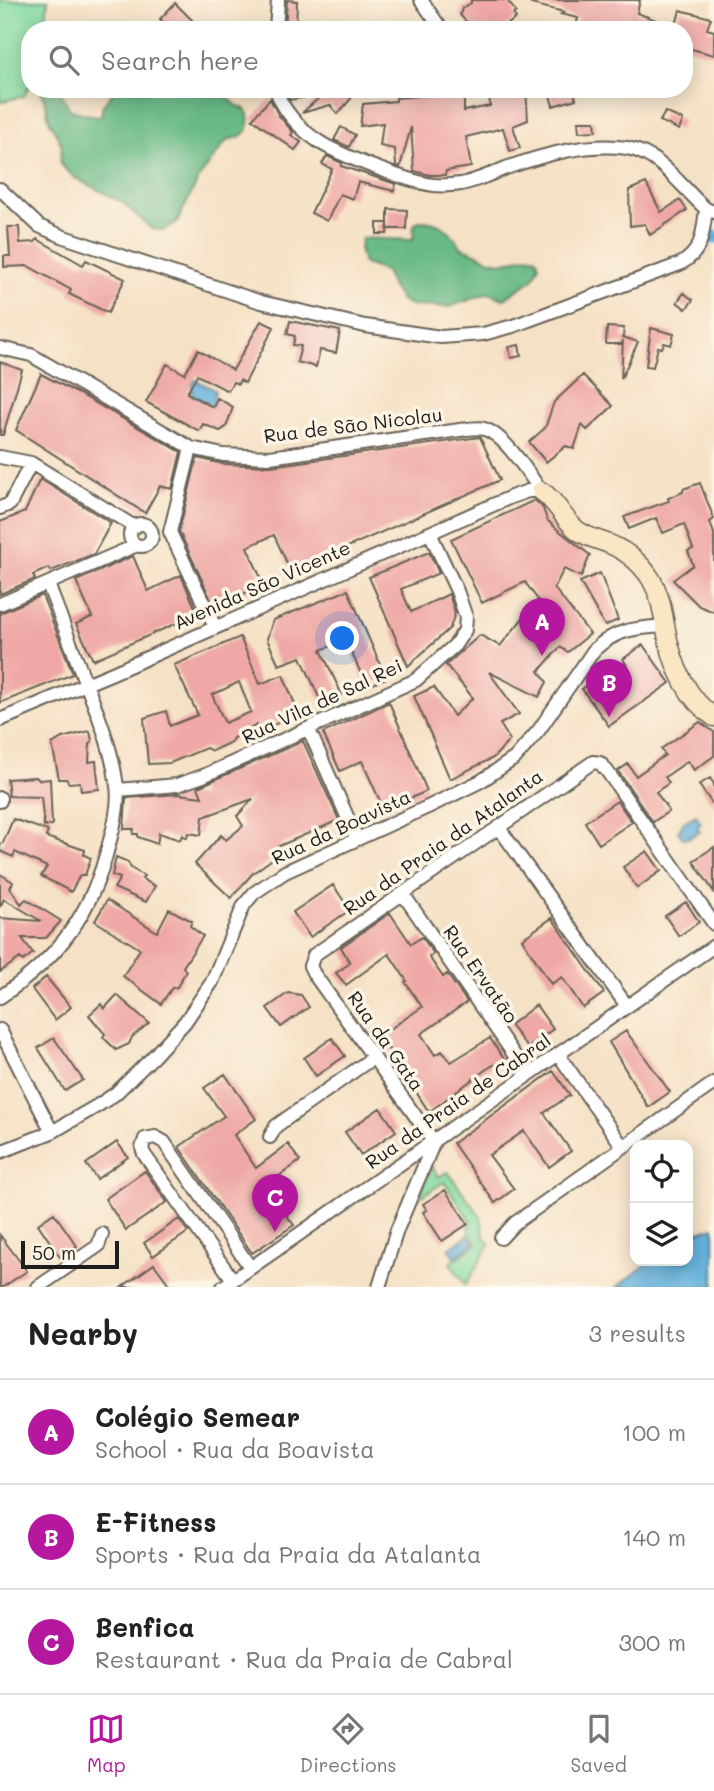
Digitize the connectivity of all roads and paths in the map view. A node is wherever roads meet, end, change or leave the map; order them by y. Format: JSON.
{"nodes":[{"id":1,"x":278,"y":0,"type":"edge"},
{"id":2,"x":421,"y":0,"type":"edge"},
{"id":3,"x":277,"y":21,"type":"edge"},
{"id":4,"x":436,"y":21,"type":"edge"},
{"id":5,"x":280,"y":98,"type":"edge"},
{"id":6,"x":0,"y":189,"type":"edge"},
{"id":7,"x":710,"y":210,"type":"edge"},
{"id":8,"x":0,"y":348,"type":"edge"},
{"id":9,"x":191,"y":448,"type":"junction"},
{"id":10,"x":0,"y":457,"type":"edge"},
{"id":11,"x":31,"y":463,"type":"junction"},
{"id":12,"x":541,"y":491,"type":"junction"},
{"id":13,"x":0,"y":508,"type":"edge"},
{"id":14,"x":135,"y":527,"type":"junction"},
{"id":15,"x":170,"y":532,"type":"junction"},
{"id":16,"x":430,"y":533,"type":"junction"},
{"id":17,"x":152,"y":536,"type":"junction"},
{"id":18,"x":137,"y":545,"type":"junction"},
{"id":19,"x":48,"y":584,"type":"junction"},
{"id":20,"x":0,"y":604,"type":"edge"},
{"id":21,"x":665,"y":626,"type":"junction"},
{"id":22,"x":215,"y":627,"type":"junction"},
{"id":23,"x":86,"y":683,"type":"junction"},
{"id":24,"x":714,"y":717,"type":"edge"},
{"id":25,"x":0,"y":720,"type":"edge"},
{"id":26,"x":309,"y":730,"type":"junction"},
{"id":27,"x":118,"y":790,"type":"junction"},
{"id":28,"x":499,"y":828,"type":"junction"},
{"id":29,"x":357,"y":839,"type":"junction"},
{"id":30,"x":403,"y":894,"type":"junction"},
{"id":31,"x":714,"y":924,"type":"edge"},
{"id":32,"x":714,"y":946,"type":"edge"},
{"id":33,"x":311,"y":960,"type":"joint"},
{"id":34,"x":0,"y":997,"type":"edge"},
{"id":35,"x":627,"y":1006,"type":"junction"},
{"id":36,"x":0,"y":1030,"type":"edge"},
{"id":37,"x":558,"y":1054,"type":"junction"},
{"id":38,"x":374,"y":1056,"type":"junction"},
{"id":39,"x":528,"y":1075,"type":"junction"},
{"id":40,"x":714,"y":1083,"type":"edge"},
{"id":41,"x":52,"y":1132,"type":"junction"},
{"id":42,"x":270,"y":1137,"type":"dead end"},
{"id":43,"x":434,"y":1142,"type":"junction"},
{"id":44,"x":623,"y":1147,"type":"junction"},
{"id":45,"x":0,"y":1152,"type":"edge"},
{"id":46,"x":102,"y":1234,"type":"dead end"},
{"id":47,"x":501,"y":1238,"type":"dead end"},
{"id":48,"x":250,"y":1267,"type":"junction"},
{"id":49,"x":228,"y":1283,"type":"edge"},
{"id":50,"x":38,"y":1287,"type":"edge"},
{"id":51,"x":379,"y":1287,"type":"edge"}],
"edges":[{"from":1,"to":3,"type":"street"},
{"from":2,"to":4,"type":"street"},
{"from":5,"to":7,"type":"street"},
{"from":6,"to":7,"type":"street"},
{"from":8,"to":9,"type":"street","name":"Rua de São Nicolau"},
{"from":9,"to":12,"type":"street","name":"Rua de São Nicolau"},
{"from":9,"to":15,"type":"street"},
{"from":10,"to":11,"type":"street"},
{"from":11,"to":13,"type":"street"},
{"from":11,"to":14,"type":"street"},
{"from":12,"to":16,"type":"street","name":"Avenida São Vicente"},
{"from":12,"to":21,"type":"street"},
{"from":14,"to":17,"type":"street"},
{"from":14,"to":18,"type":"street"},
{"from":15,"to":17,"type":"street"},
{"from":15,"to":22,"type":"street"},
{"from":16,"to":22,"type":"street","name":"Avenida São Vicente"},
{"from":16,"to":26,"type":"street","name":"Rua Vila de Sal Rei"},
{"from":17,"to":18,"type":"street"},
{"from":18,"to":19,"type":"street"},
{"from":19,"to":20,"type":"street"},
{"from":19,"to":23,"type":"street"},
{"from":21,"to":24,"type":"street"},
{"from":21,"to":29,"type":"street","name":"Rua da Boavista"},
{"from":22,"to":23,"type":"street","name":"Avenida São Vicente"},
{"from":23,"to":25,"type":"street","name":"Avenida São Vicente"},
{"from":23,"to":27,"type":"street"},
{"from":26,"to":27,"type":"street","name":"Rua Vila de Sal Rei"},
{"from":26,"to":29,"type":"street"},
{"from":27,"to":34,"type":"street"},
{"from":28,"to":30,"type":"street","name":"Rua da Praia da Atalanta"},
{"from":28,"to":31,"type":"street","name":"Rua da Praia da Atalanta"},
{"from":28,"to":35,"type":"street"},
{"from":29,"to":41,"type":"street","name":"Rua da Boavista"},
{"from":30,"to":33,"type":"street","name":"Rua da Praia da Atalanta"},
{"from":30,"to":39,"type":"street","name":"Rua Ervatão"},
{"from":32,"to":35,"type":"street","name":"Rua da Praia de Cabral"},
{"from":33,"to":38,"type":"street","name":"Rua da Gata"},
{"from":35,"to":37,"type":"street","name":"Rua da Praia de Cabral"},
{"from":36,"to":41,"type":"street"},
{"from":37,"to":39,"type":"street","name":"Rua da Praia de Cabral"},
{"from":37,"to":44,"type":"street"},
{"from":38,"to":42,"type":"street"},
{"from":38,"to":43,"type":"street","name":"Rua da Gata"},
{"from":39,"to":43,"type":"street","name":"Rua da Praia de Cabral"},
{"from":40,"to":44,"type":"street"},
{"from":41,"to":45,"type":"street","name":"Rua da Boavista"},
{"from":43,"to":48,"type":"street","name":"Rua da Praia de Cabral"},
{"from":43,"to":51,"type":"street"},
{"from":44,"to":47,"type":"street"},
{"from":46,"to":50,"type":"street"},
{"from":48,"to":49,"type":"street","name":"Rua da Praia de Cabral"},
{"from":48,"to":49,"type":"street"}]}
